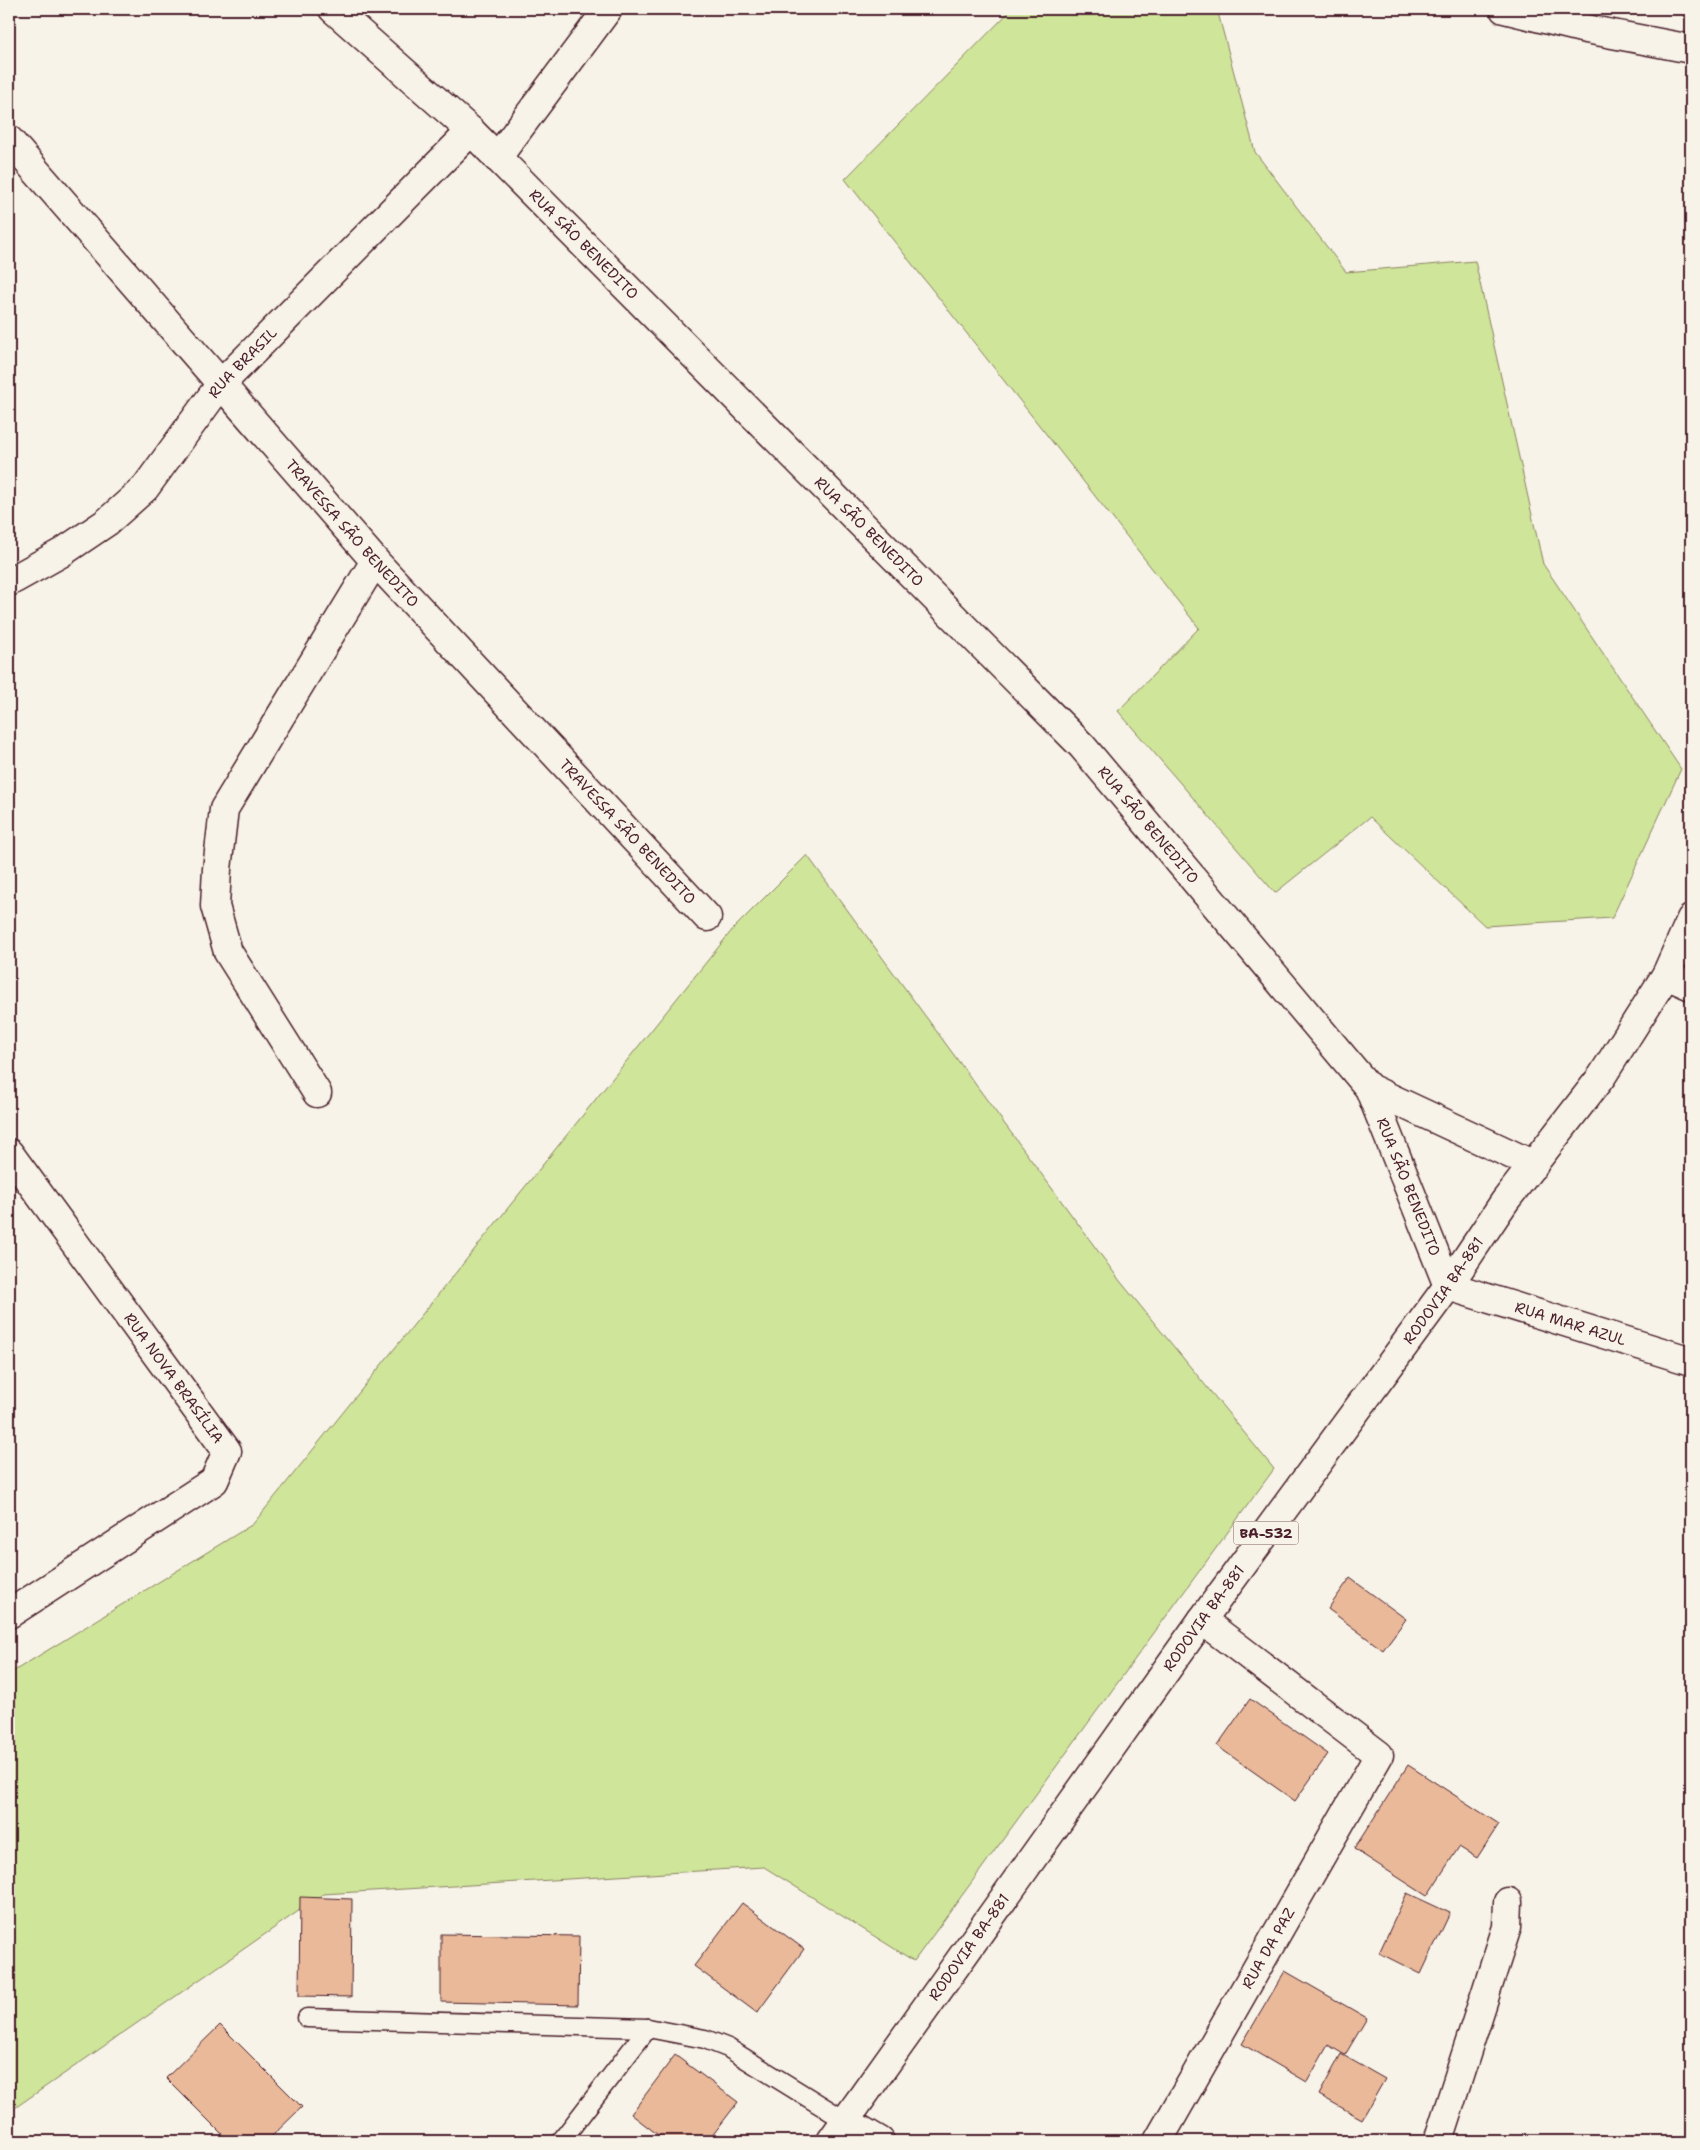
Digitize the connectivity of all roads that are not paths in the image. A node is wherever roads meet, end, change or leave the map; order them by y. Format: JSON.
{"nodes":[{"id":1,"x":333,"y":9,"type":"edge"},
{"id":2,"x":608,"y":9,"type":"edge"},
{"id":3,"x":1504,"y":9,"type":"edge"},
{"id":4,"x":1691,"y":49,"type":"edge"},
{"id":5,"x":471,"y":132,"type":"junction"},
{"id":6,"x":9,"y":140,"type":"edge"},
{"id":7,"x":497,"y":158,"type":"junction"},
{"id":8,"x":220,"y":385,"type":"junction"},
{"id":9,"x":375,"y":561,"type":"junction"},
{"id":10,"x":9,"y":582,"type":"edge"},
{"id":11,"x":707,"y":917,"type":"dead end"},
{"id":12,"x":1691,"y":919,"type":"edge"},
{"id":13,"x":1666,"y":975,"type":"junction"},
{"id":14,"x":1691,"y":986,"type":"edge"},
{"id":15,"x":1369,"y":1088,"type":"junction"},
{"id":16,"x":317,"y":1093,"type":"dead end"},
{"id":17,"x":9,"y":1153,"type":"edge"},
{"id":18,"x":1534,"y":1165,"type":"junction"},
{"id":19,"x":1448,"y":1286,"type":"junction"},
{"id":20,"x":1691,"y":1361,"type":"edge"},
{"id":21,"x":9,"y":1614,"type":"edge"},
{"id":22,"x":1202,"y":1620,"type":"junction"},
{"id":23,"x":1508,"y":1902,"type":"dead end"},
{"id":24,"x":307,"y":2018,"type":"dead end"},
{"id":25,"x":648,"y":2028,"type":"junction"},
{"id":26,"x":838,"y":2131,"type":"edge"},
{"id":27,"x":561,"y":2141,"type":"edge"},
{"id":28,"x":880,"y":2141,"type":"edge"},
{"id":29,"x":1158,"y":2141,"type":"edge"},
{"id":30,"x":1438,"y":2141,"type":"edge"}],
"edges":[{"from":1,"to":5,"type":"street","name":"RUA SÃO BENEDITO"},
{"from":2,"to":7,"type":"street"},
{"from":3,"to":4,"type":"street"},
{"from":5,"to":7,"type":"street","name":"RUA SÃO BENEDITO"},
{"from":5,"to":8,"type":"street","name":"RUA BRASIL"},
{"from":6,"to":8,"type":"street","name":"TRAVESSA SÃO BENEDITO"},
{"from":7,"to":15,"type":"street","name":"RUA SÃO BENEDITO"},
{"from":8,"to":9,"type":"street","name":"TRAVESSA SÃO BENEDITO"},
{"from":8,"to":10,"type":"street","name":"RUA BRASIL"},
{"from":9,"to":11,"type":"street","name":"TRAVESSA SÃO BENEDITO"},
{"from":9,"to":16,"type":"street"},
{"from":12,"to":13,"type":"street","name":"RODOVIA BA-881","number":"BA-532"},
{"from":13,"to":14,"type":"street"},
{"from":13,"to":18,"type":"street","name":"RODOVIA BA-881","number":"BA-532"},
{"from":15,"to":18,"type":"street","name":"RUA SÃO BENEDITO"},
{"from":15,"to":19,"type":"street","name":"RUA SÃO BENEDITO"},
{"from":17,"to":21,"type":"street","name":"RUA NOVA BRASÍLIA"},
{"from":18,"to":19,"type":"street","name":"RODOVIA BA-881","number":"BA-532"},
{"from":19,"to":20,"type":"street","name":"RUA MAR AZUL"},
{"from":19,"to":22,"type":"street","name":"RODOVIA BA-881","number":"BA-532"},
{"from":22,"to":26,"type":"street","name":"RODOVIA BA-881","number":"BA-532"},
{"from":22,"to":29,"type":"street","name":"RUA DA PAZ"},
{"from":23,"to":30,"type":"street"},
{"from":24,"to":25,"type":"lane"},
{"from":25,"to":26,"type":"lane"},
{"from":25,"to":27,"type":"lane"},
{"from":26,"to":28,"type":"street"}]}
